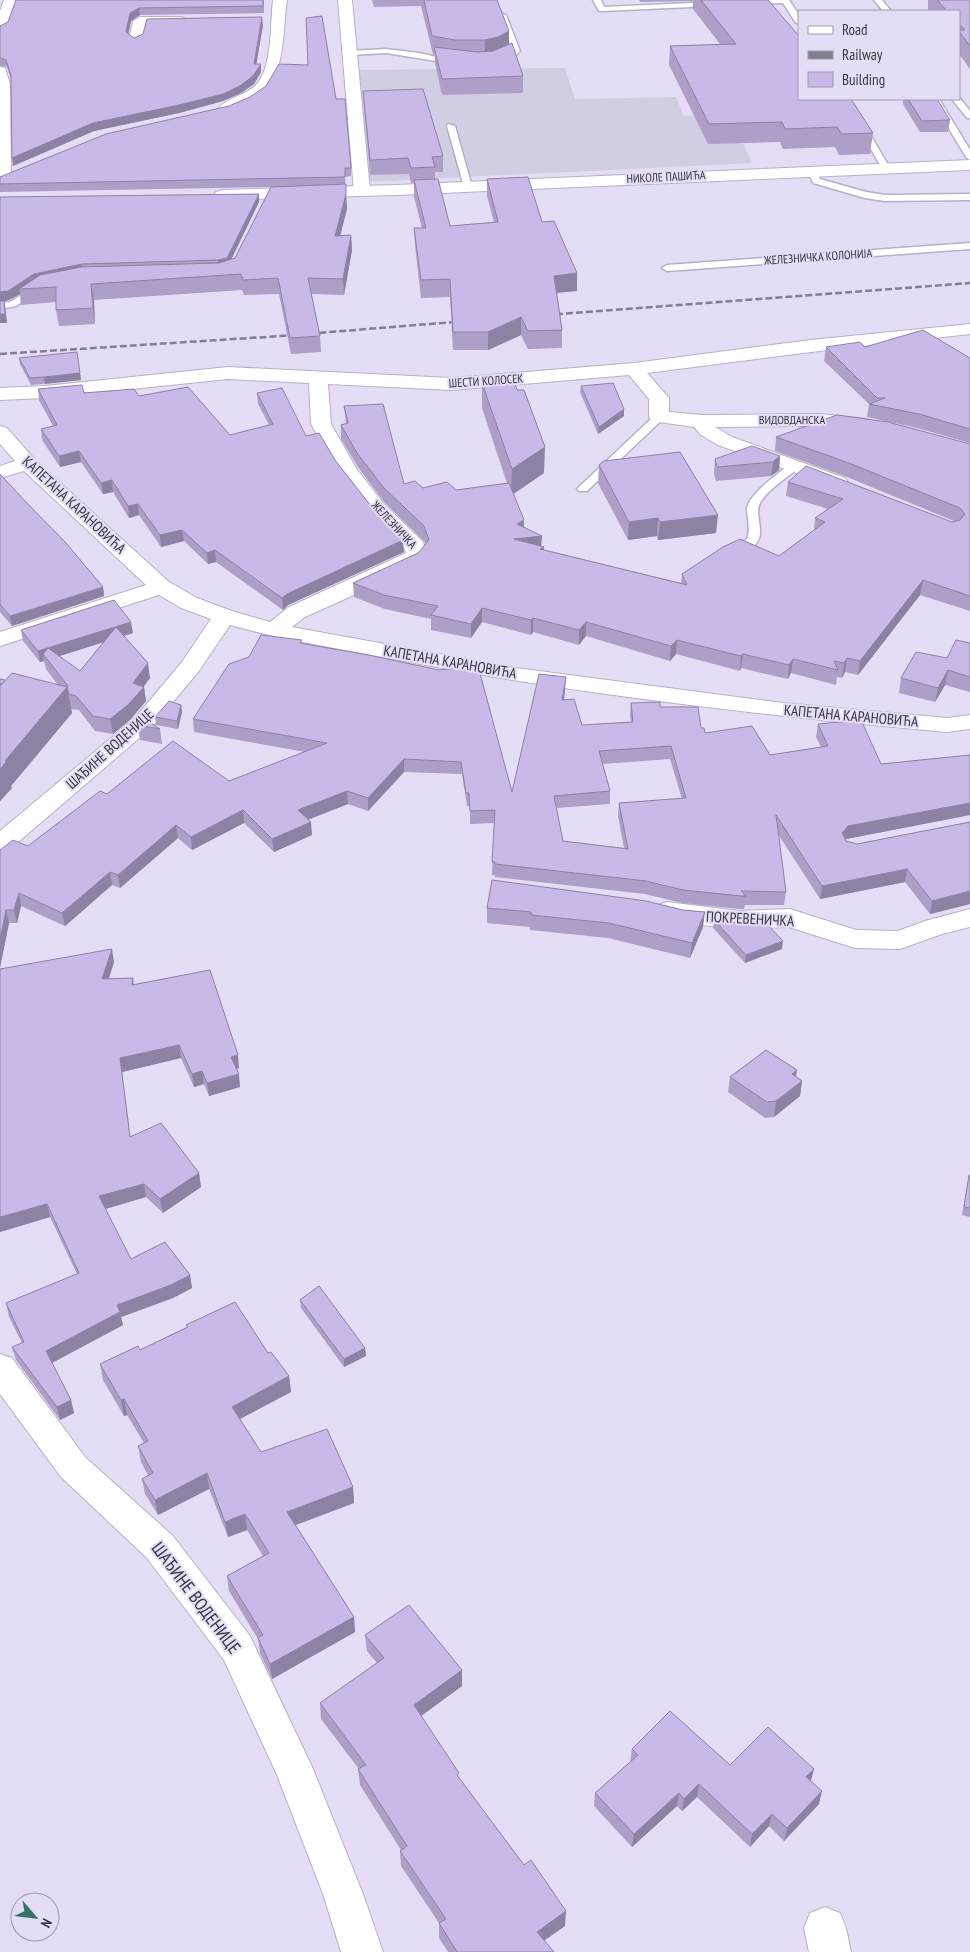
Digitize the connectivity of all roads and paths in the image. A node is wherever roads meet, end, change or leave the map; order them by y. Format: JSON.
{"nodes":[{"id":1,"x":11,"y":0,"type":"edge"},
{"id":2,"x":280,"y":0,"type":"edge"},
{"id":3,"x":345,"y":0,"type":"edge"},
{"id":4,"x":597,"y":0,"type":"edge"},
{"id":5,"x":785,"y":0,"type":"edge"},
{"id":6,"x":878,"y":0,"type":"edge"},
{"id":7,"x":737,"y":3,"type":"edge"},
{"id":8,"x":718,"y":4,"type":"edge"},
{"id":9,"x":500,"y":10,"type":"edge"},
{"id":10,"x":886,"y":10,"type":"edge"},
{"id":11,"x":198,"y":20,"type":"edge"},
{"id":12,"x":798,"y":20,"type":"edge"},
{"id":13,"x":0,"y":30,"type":"edge"},
{"id":14,"x":136,"y":40,"type":"edge"},
{"id":15,"x":349,"y":53,"type":"junction"},
{"id":16,"x":485,"y":63,"type":"edge"},
{"id":17,"x":465,"y":64,"type":"edge"},
{"id":18,"x":0,"y":72,"type":"edge"},
{"id":19,"x":846,"y":100,"type":"edge"},
{"id":20,"x":936,"y":100,"type":"edge"},
{"id":21,"x":957,"y":100,"type":"edge"},
{"id":22,"x":215,"y":111,"type":"edge"},
{"id":23,"x":970,"y":116,"type":"edge"},
{"id":24,"x":451,"y":126,"type":"dead end"},
{"id":25,"x":970,"y":158,"type":"edge"},
{"id":26,"x":970,"y":165,"type":"edge"},
{"id":27,"x":886,"y":168,"type":"junction"},
{"id":28,"x":19,"y":171,"type":"edge"},
{"id":29,"x":812,"y":171,"type":"junction"},
{"id":30,"x":2,"y":179,"type":"edge"},
{"id":31,"x":468,"y":186,"type":"junction"},
{"id":32,"x":362,"y":191,"type":"junction"},
{"id":33,"x":205,"y":196,"type":"edge"},
{"id":34,"x":970,"y":197,"type":"edge"},
{"id":35,"x":970,"y":246,"type":"edge"},
{"id":36,"x":666,"y":268,"type":"dead end"},
{"id":37,"x":48,"y":284,"type":"edge"},
{"id":38,"x":0,"y":306,"type":"edge"},
{"id":39,"x":970,"y":329,"type":"edge"},
{"id":40,"x":634,"y":369,"type":"junction"},
{"id":41,"x":318,"y":377,"type":"junction"},
{"id":42,"x":0,"y":394,"type":"edge"},
{"id":43,"x":659,"y":417,"type":"junction"},
{"id":44,"x":700,"y":422,"type":"junction"},
{"id":45,"x":877,"y":425,"type":"edge"},
{"id":46,"x":0,"y":432,"type":"edge"},
{"id":47,"x":28,"y":464,"type":"junction"},
{"id":48,"x":794,"y":466,"type":"junction"},
{"id":49,"x":0,"y":472,"type":"edge"},
{"id":50,"x":582,"y":489,"type":"dead end"},
{"id":51,"x":857,"y":490,"type":"edge"},
{"id":52,"x":725,"y":555,"type":"edge"},
{"id":53,"x":161,"y":587,"type":"junction"},
{"id":54,"x":224,"y":616,"type":"junction"},
{"id":55,"x":274,"y":630,"type":"junction"},
{"id":56,"x":0,"y":639,"type":"edge"},
{"id":57,"x":958,"y":723,"type":"edge"},
{"id":58,"x":970,"y":731,"type":"edge"},
{"id":59,"x":0,"y":844,"type":"edge"},
{"id":60,"x":644,"y":906,"type":"edge"},
{"id":61,"x":970,"y":918,"type":"edge"},
{"id":62,"x":0,"y":1368,"type":"edge"},
{"id":63,"x":362,"y":1952,"type":"edge"}],
"edges":[{"from":1,"to":13,"type":"street"},
{"from":2,"to":22,"type":"street"},
{"from":3,"to":15,"type":"street"},
{"from":4,"to":8,"type":"lane"},
{"from":5,"to":7,"type":"lane"},
{"from":5,"to":12,"type":"lane"},
{"from":6,"to":10,"type":"lane"},
{"from":9,"to":16,"type":"lane"},
{"from":11,"to":14,"type":"street"},
{"from":15,"to":17,"type":"lane"},
{"from":15,"to":32,"type":"street"},
{"from":18,"to":30,"type":"street"},
{"from":19,"to":27,"type":"lane"},
{"from":20,"to":25,"type":"lane"},
{"from":21,"to":23,"type":"lane"},
{"from":24,"to":31,"type":"lane"},
{"from":26,"to":27,"type":"street","name":"НИКОЛЕ ПАШИЋА"},
{"from":27,"to":29,"type":"street","name":"НИКОЛЕ ПАШИЋА"},
{"from":28,"to":30,"type":"street"},
{"from":29,"to":31,"type":"street","name":"НИКОЛЕ ПАШИЋА"},
{"from":29,"to":34,"type":"lane"},
{"from":31,"to":32,"type":"street","name":"НИКОЛЕ ПАШИЋА"},
{"from":32,"to":33,"type":"street","name":"НИКОЛЕ ПАШИЋА"},
{"from":35,"to":36,"type":"lane","name":"ЖЕЛЕЗНИЧКА КОЛОНИЈА"},
{"from":37,"to":38,"type":"lane"},
{"from":39,"to":40,"type":"street","name":"ШЕСТИ КОЛОСЕК"},
{"from":40,"to":41,"type":"street","name":"ШЕСТИ КОЛОСЕК"},
{"from":40,"to":43,"type":"street"},
{"from":41,"to":42,"type":"street","name":"ШЕСТИ КОЛОСЕК"},
{"from":41,"to":55,"type":"street","name":"ЖЕЛЕЗНИЧКА"},
{"from":43,"to":44,"type":"street","name":"ВИДОВДАНСКА"},
{"from":43,"to":50,"type":"lane"},
{"from":44,"to":45,"type":"street","name":"ВИДОВДАНСКА"},
{"from":44,"to":48,"type":"street"},
{"from":46,"to":47,"type":"street","name":"КАПЕТАНА КАРАНОВИЋА"},
{"from":47,"to":49,"type":"street"},
{"from":47,"to":53,"type":"street","name":"КАПЕТАНА КАРАНОВИЋА"},
{"from":48,"to":51,"type":"street"},
{"from":48,"to":52,"type":"lane"},
{"from":53,"to":54,"type":"street","name":"КАПЕТАНА КАРАНОВИЋА"},
{"from":53,"to":56,"type":"street"},
{"from":54,"to":55,"type":"street","name":"КАПЕТАНА КАРАНОВИЋА"},
{"from":54,"to":59,"type":"street","name":"ШАЂИНЕ ВОДЕНИЦЕ"},
{"from":55,"to":57,"type":"street","name":"КАПЕТАНА КАРАНОВИЋА"},
{"from":57,"to":58,"type":"street","name":"КАПЕТАНА КАРАНОВИЋА"},
{"from":60,"to":61,"type":"street","name":"ПОКРЕВЕНИЧКА"},
{"from":62,"to":63,"type":"street","name":"ШАЂИНЕ ВОДЕНИЦЕ"}]}
